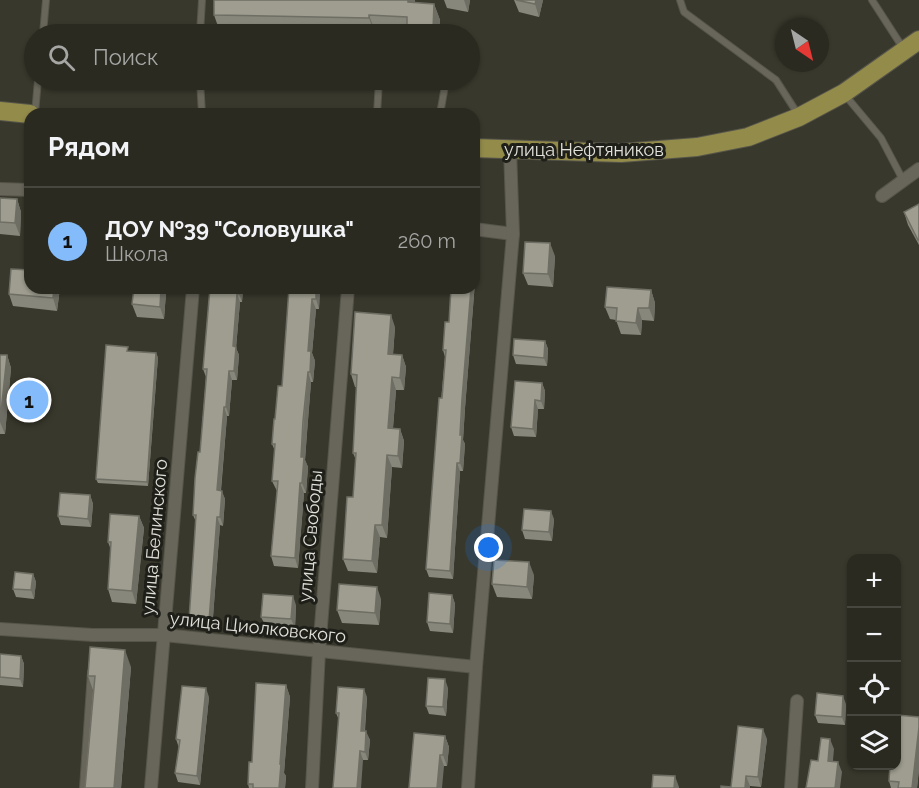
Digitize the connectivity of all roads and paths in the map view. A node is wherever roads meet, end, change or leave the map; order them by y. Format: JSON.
{"nodes":[{"id":1,"x":46,"y":0,"type":"edge"},
{"id":2,"x":202,"y":0,"type":"edge"},
{"id":3,"x":680,"y":0,"type":"edge"},
{"id":4,"x":872,"y":0,"type":"edge"},
{"id":5,"x":44,"y":24,"type":"edge"},
{"id":6,"x":201,"y":24,"type":"edge"},
{"id":7,"x":912,"y":45,"type":"edge"},
{"id":8,"x":37,"y":90,"type":"edge"},
{"id":9,"x":201,"y":90,"type":"edge"},
{"id":10,"x":378,"y":90,"type":"edge"},
{"id":11,"x":444,"y":90,"type":"edge"},
{"id":12,"x":844,"y":93,"type":"junction"},
{"id":13,"x":36,"y":108,"type":"edge"},
{"id":14,"x":202,"y":108,"type":"edge"},
{"id":15,"x":377,"y":108,"type":"edge"},
{"id":16,"x":441,"y":108,"type":"edge"},
{"id":17,"x":0,"y":111,"type":"edge"},
{"id":18,"x":24,"y":113,"type":"edge"},
{"id":19,"x":799,"y":117,"type":"junction"},
{"id":20,"x":480,"y":148,"type":"edge"},
{"id":21,"x":510,"y":150,"type":"junction"},
{"id":22,"x":919,"y":169,"type":"edge"},
{"id":23,"x":903,"y":181,"type":"junction"},
{"id":24,"x":0,"y":189,"type":"edge"},
{"id":25,"x":24,"y":190,"type":"edge"},
{"id":26,"x":882,"y":196,"type":"dead end"},
{"id":27,"x":480,"y":230,"type":"edge"},
{"id":28,"x":513,"y":234,"type":"junction"},
{"id":29,"x":192,"y":294,"type":"edge"},
{"id":30,"x":348,"y":294,"type":"edge"},
{"id":31,"x":0,"y":629,"type":"edge"},
{"id":32,"x":164,"y":635,"type":"junction"},
{"id":33,"x":319,"y":651,"type":"junction"},
{"id":34,"x":476,"y":667,"type":"junction"},
{"id":35,"x":91,"y":670,"type":"edge"},
{"id":36,"x":797,"y":701,"type":"dead end"},
{"id":37,"x":83,"y":788,"type":"edge"},
{"id":38,"x":151,"y":788,"type":"edge"},
{"id":39,"x":312,"y":788,"type":"edge"},
{"id":40,"x":468,"y":788,"type":"edge"},
{"id":41,"x":791,"y":788,"type":"edge"}],
"edges":[{"from":1,"to":5,"type":"lane"},
{"from":2,"to":6,"type":"lane"},
{"from":3,"to":19,"type":"lane"},
{"from":4,"to":7,"type":"lane"},
{"from":7,"to":12,"type":"main road","name":"улица Нефтяников"},
{"from":8,"to":13,"type":"lane"},
{"from":9,"to":14,"type":"lane"},
{"from":10,"to":15,"type":"lane"},
{"from":11,"to":16,"type":"lane"},
{"from":12,"to":19,"type":"main road","name":"улица Нефтяников"},
{"from":12,"to":23,"type":"lane"},
{"from":17,"to":18,"type":"main road"},
{"from":19,"to":21,"type":"main road","name":"улица Нефтяников"},
{"from":20,"to":21,"type":"main road","name":"улица Нефтяников"},
{"from":21,"to":28,"type":"street"},
{"from":22,"to":23,"type":"street"},
{"from":23,"to":26,"type":"street"},
{"from":24,"to":25,"type":"street"},
{"from":27,"to":28,"type":"street"},
{"from":28,"to":34,"type":"street"},
{"from":29,"to":32,"type":"street","name":"улица Белинского"},
{"from":30,"to":33,"type":"street","name":"улица Свободы"},
{"from":31,"to":32,"type":"street","name":"улица Циолковского"},
{"from":32,"to":33,"type":"street","name":"улица Циолковского"},
{"from":32,"to":38,"type":"street","name":"улица Белинского"},
{"from":33,"to":34,"type":"street","name":"улица Циолковского"},
{"from":33,"to":39,"type":"street","name":"улица Свободы"},
{"from":34,"to":40,"type":"street"},
{"from":35,"to":37,"type":"lane"},
{"from":36,"to":41,"type":"street"}]}
